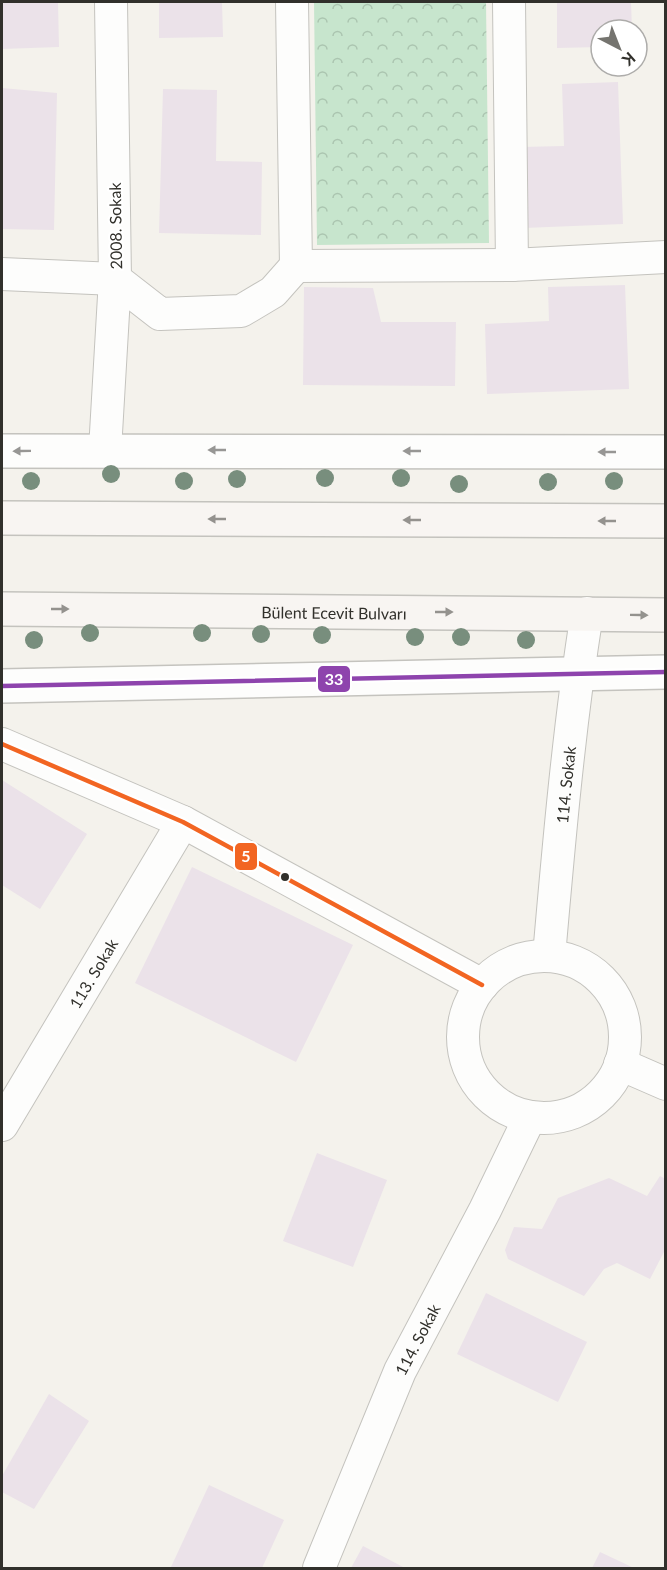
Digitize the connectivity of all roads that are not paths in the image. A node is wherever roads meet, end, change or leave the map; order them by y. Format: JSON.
{"nodes":[{"id":1,"x":111,"y":2,"type":"edge"},
{"id":2,"x":292,"y":2,"type":"edge"},
{"id":3,"x":509,"y":2,"type":"edge"},
{"id":4,"x":666,"y":257,"type":"edge"},
{"id":5,"x":296,"y":266,"type":"junction"},
{"id":6,"x":512,"y":266,"type":"junction"},
{"id":7,"x":2,"y":274,"type":"edge"},
{"id":8,"x":115,"y":279,"type":"junction"},
{"id":9,"x":105,"y":450,"type":"junction"},
{"id":10,"x":2,"y":451,"type":"edge"},
{"id":11,"x":666,"y":452,"type":"edge"},
{"id":12,"x":2,"y":518,"type":"edge"},
{"id":13,"x":666,"y":521,"type":"edge"},
{"id":14,"x":2,"y":609,"type":"edge"},
{"id":15,"x":586,"y":613,"type":"junction"},
{"id":16,"x":666,"y":615,"type":"edge"},
{"id":17,"x":666,"y":672,"type":"edge"},
{"id":18,"x":577,"y":673,"type":"junction"},
{"id":19,"x":2,"y":686,"type":"edge"},
{"id":20,"x":2,"y":744,"type":"edge"},
{"id":21,"x":183,"y":822,"type":"junction"},
{"id":22,"x":549,"y":956,"type":"junction"},
{"id":23,"x":482,"y":985,"type":"junction"},
{"id":24,"x":620,"y":1064,"type":"junction"},
{"id":25,"x":666,"y":1084,"type":"edge"},
{"id":26,"x":530,"y":1117,"type":"junction"},
{"id":27,"x":2,"y":1125,"type":"edge"},
{"id":28,"x":319,"y":1569,"type":"edge"}],
"edges":[{"from":1,"to":8,"type":"street","name":"2008. Sokak"},
{"from":2,"to":5,"type":"street"},
{"from":3,"to":6,"type":"street"},
{"from":4,"to":6,"type":"street"},
{"from":5,"to":6,"type":"street"},
{"from":5,"to":8,"type":"street"},
{"from":7,"to":8,"type":"street"},
{"from":8,"to":9,"type":"street","name":"2008. Sokak"},
{"from":9,"to":10,"type":"street","one_way":true},
{"from":11,"to":9,"type":"street","one_way":true},
{"from":13,"to":12,"type":"main road","one_way":true},
{"from":14,"to":15,"type":"main road","name":"Bülent Ecevit Bulvarı","one_way":true},
{"from":15,"to":16,"type":"main road","name":"Bülent Ecevit Bulvarı","one_way":true},
{"from":15,"to":18,"type":"street","name":"114. Sokak"},
{"from":17,"to":18,"type":"street"},
{"from":18,"to":19,"type":"street"},
{"from":18,"to":22,"type":"street","name":"114. Sokak"},
{"from":20,"to":21,"type":"street"},
{"from":21,"to":23,"type":"street"},
{"from":21,"to":27,"type":"street","name":"113. Sokak"},
{"from":22,"to":23,"type":"street"},
{"from":22,"to":24,"type":"street"},
{"from":23,"to":26,"type":"street"},
{"from":24,"to":25,"type":"street"},
{"from":24,"to":26,"type":"street"},
{"from":26,"to":28,"type":"street","name":"114. Sokak"}]}
